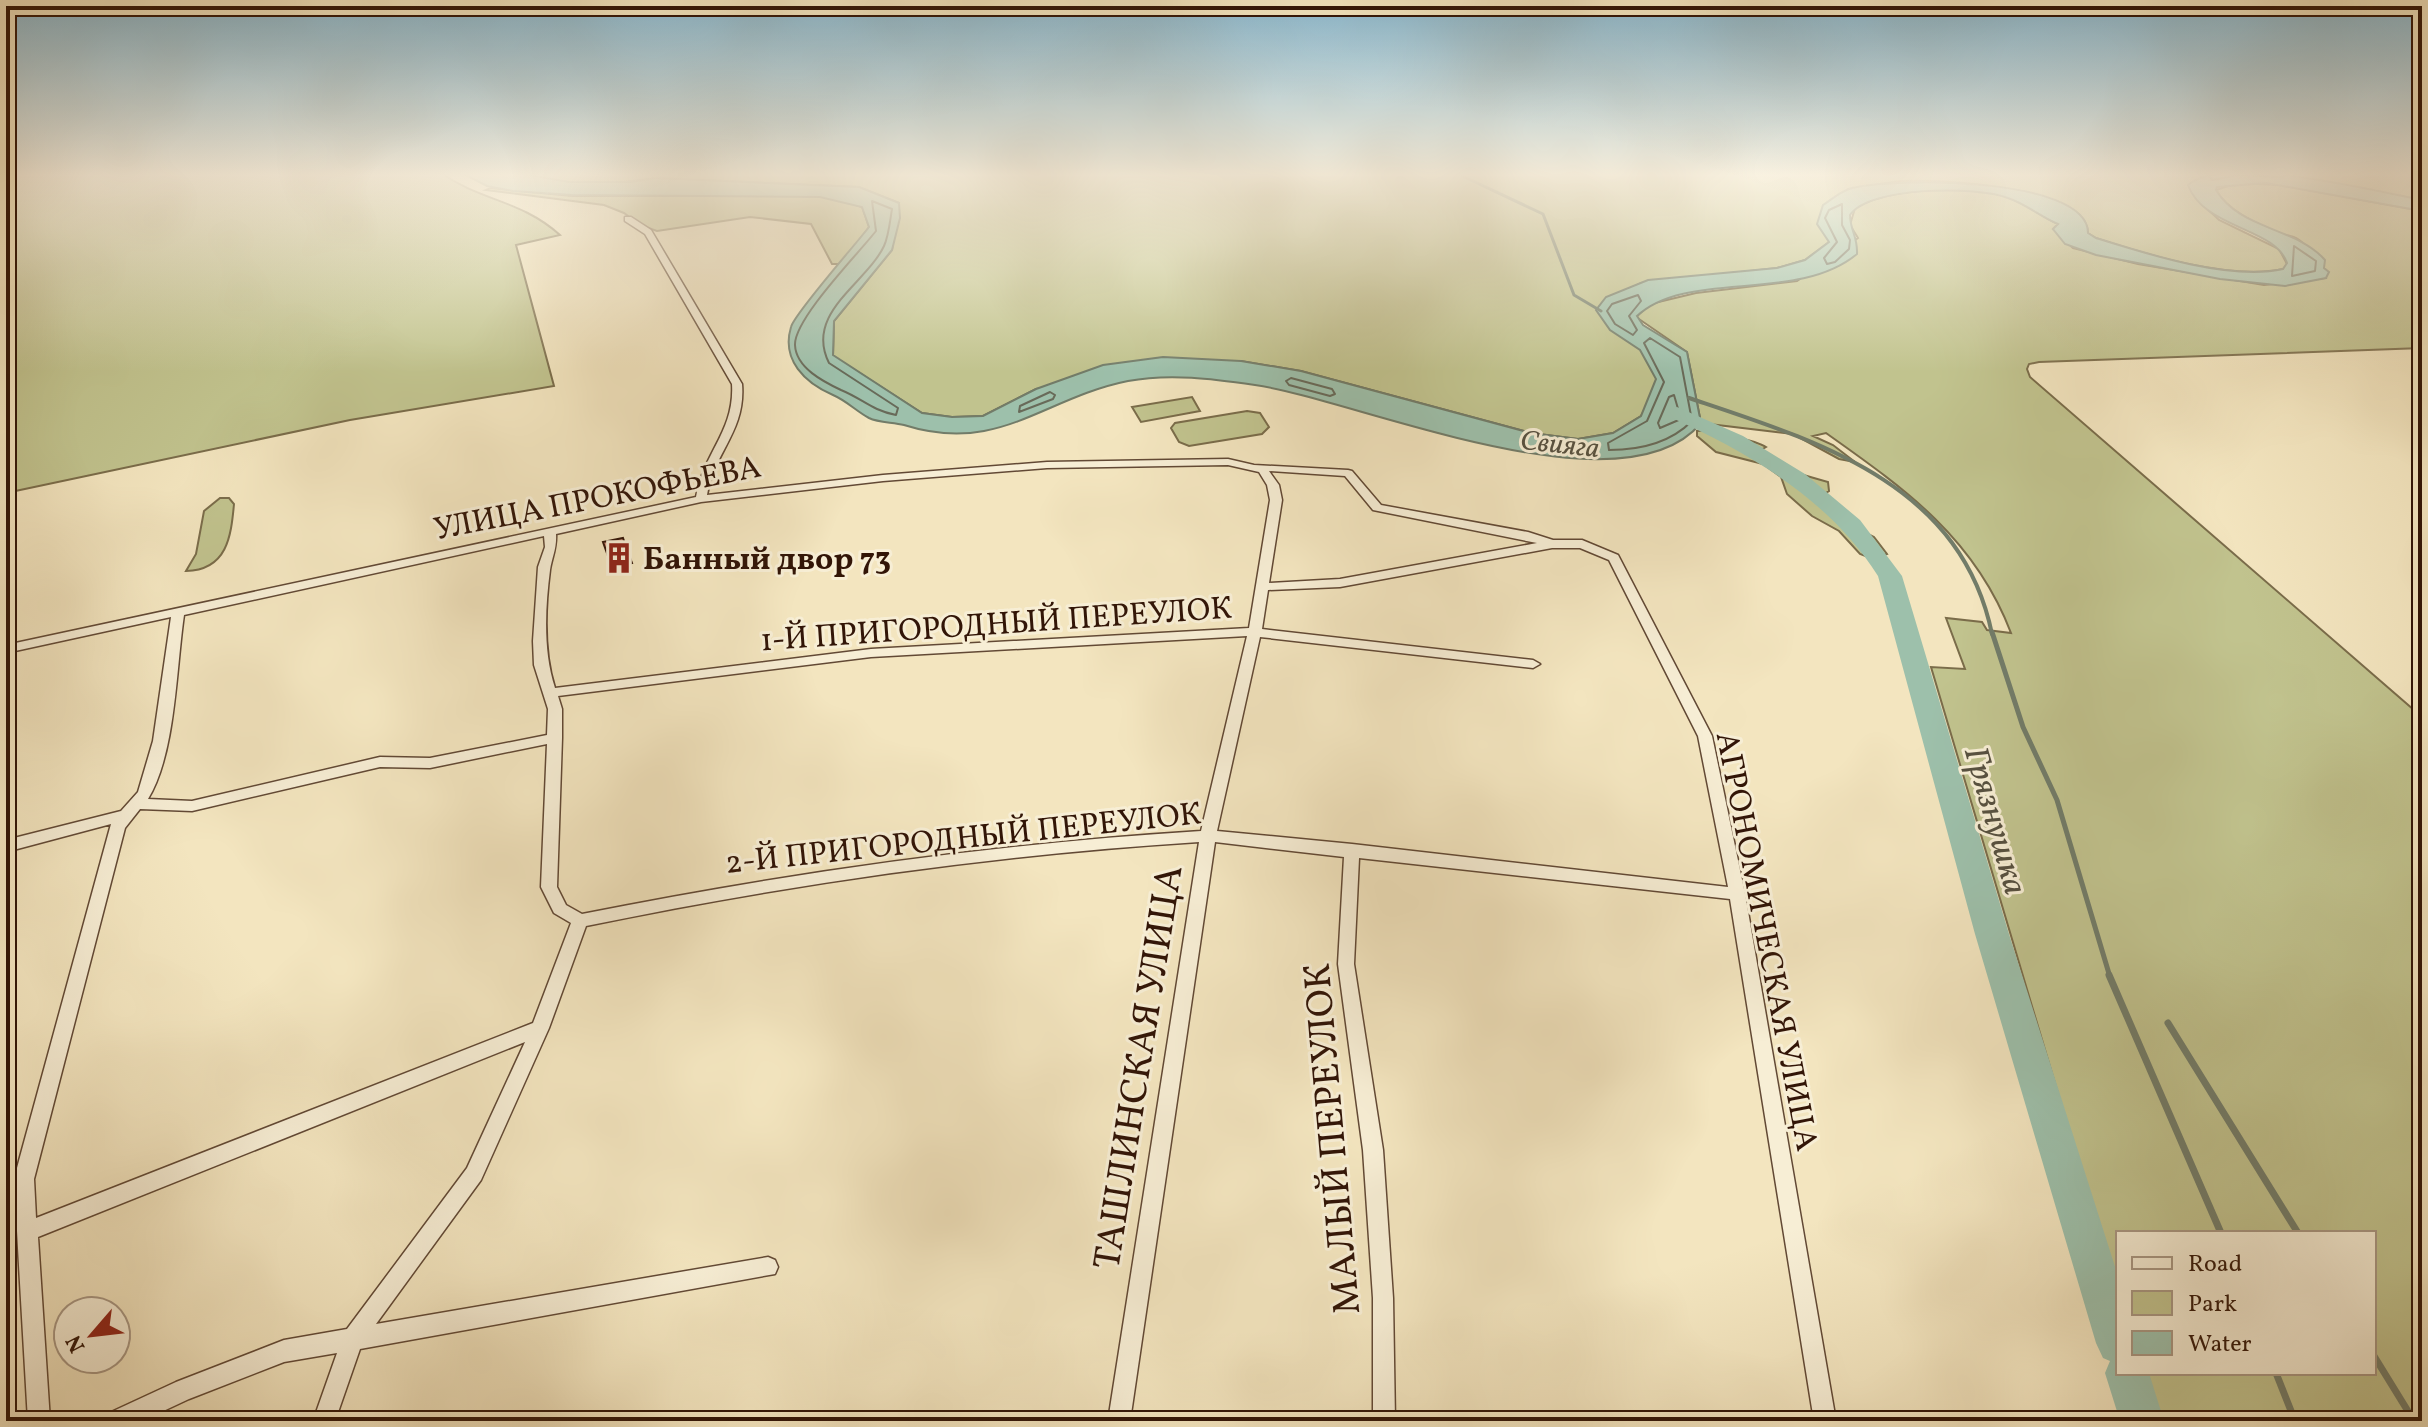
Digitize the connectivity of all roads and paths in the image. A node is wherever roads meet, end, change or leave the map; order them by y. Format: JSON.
{"nodes":[{"id":1,"x":652,"y":240,"type":"edge"},
{"id":2,"x":1255,"y":466,"type":"junction"},
{"id":3,"x":701,"y":499,"type":"junction"},
{"id":4,"x":550,"y":531,"type":"junction"},
{"id":5,"x":1552,"y":544,"type":"junction"},
{"id":6,"x":1262,"y":587,"type":"junction"},
{"id":7,"x":178,"y":612,"type":"junction"},
{"id":8,"x":1255,"y":632,"type":"junction"},
{"id":9,"x":6,"y":649,"type":"edge"},
{"id":10,"x":1533,"y":664,"type":"dead end"},
{"id":11,"x":549,"y":693,"type":"junction"},
{"id":12,"x":555,"y":738,"type":"junction"},
{"id":13,"x":130,"y":810,"type":"junction"},
{"id":14,"x":1208,"y":836,"type":"junction"},
{"id":15,"x":6,"y":846,"type":"edge"},
{"id":16,"x":1352,"y":850,"type":"junction"},
{"id":17,"x":1737,"y":894,"type":"junction"},
{"id":18,"x":580,"y":921,"type":"junction"},
{"id":19,"x":540,"y":1028,"type":"junction"},
{"id":20,"x":26,"y":1232,"type":"junction"},
{"id":21,"x":768,"y":1267,"type":"dead end"},
{"id":22,"x":352,"y":1340,"type":"junction"},
{"id":23,"x":39,"y":1421,"type":"edge"},
{"id":24,"x":117,"y":1421,"type":"edge"},
{"id":25,"x":324,"y":1421,"type":"edge"},
{"id":26,"x":1119,"y":1421,"type":"edge"},
{"id":27,"x":1384,"y":1421,"type":"edge"},
{"id":28,"x":1825,"y":1421,"type":"edge"}],
"edges":[{"from":1,"to":3,"type":"street"},
{"from":2,"to":3,"type":"street","name":"УЛИЦА ПРОКОФЬЕВА"},
{"from":2,"to":5,"type":"street"},
{"from":2,"to":6,"type":"street","name":"ТАШЛИНСКАЯ УЛИЦА"},
{"from":3,"to":4,"type":"street","name":"УЛИЦА ПРОКОФЬЕВА"},
{"from":4,"to":7,"type":"street","name":"УЛИЦА ПРОКОФЬЕВА"},
{"from":4,"to":11,"type":"street"},
{"from":5,"to":6,"type":"street","name":"АГРОНОМИЧЕСКАЯ УЛИЦА"},
{"from":5,"to":17,"type":"street","name":"АГРОНОМИЧЕСКАЯ УЛИЦА"},
{"from":6,"to":8,"type":"street","name":"ТАШЛИНСКАЯ УЛИЦА"},
{"from":7,"to":9,"type":"street","name":"УЛИЦА ПРОКОФЬЕВА"},
{"from":7,"to":13,"type":"street"},
{"from":8,"to":10,"type":"street"},
{"from":8,"to":11,"type":"street","name":"1-Й ПРИГОРОДНЫЙ ПЕРЕУЛОК"},
{"from":8,"to":14,"type":"street","name":"ТАШЛИНСКАЯ УЛИЦА"},
{"from":11,"to":12,"type":"street"},
{"from":12,"to":13,"type":"street"},
{"from":12,"to":18,"type":"street"},
{"from":13,"to":15,"type":"street"},
{"from":13,"to":20,"type":"street"},
{"from":14,"to":16,"type":"street","name":"2-Й ПРИГОРОДНЫЙ ПЕРЕУЛОК"},
{"from":14,"to":18,"type":"street","name":"2-Й ПРИГОРОДНЫЙ ПЕРЕУЛОК"},
{"from":14,"to":26,"type":"street","name":"ТАШЛИНСКАЯ УЛИЦА"},
{"from":16,"to":17,"type":"street","name":"2-Й ПРИГОРОДНЫЙ ПЕРЕУЛОК"},
{"from":16,"to":27,"type":"street","name":"МАЛЫЙ ПЕРЕУЛОК"},
{"from":17,"to":28,"type":"street","name":"АГРОНОМИЧЕСКАЯ УЛИЦА"},
{"from":18,"to":19,"type":"street"},
{"from":19,"to":20,"type":"street"},
{"from":19,"to":22,"type":"street"},
{"from":20,"to":23,"type":"street"},
{"from":21,"to":22,"type":"street"},
{"from":22,"to":24,"type":"street"},
{"from":22,"to":25,"type":"street"}]}
